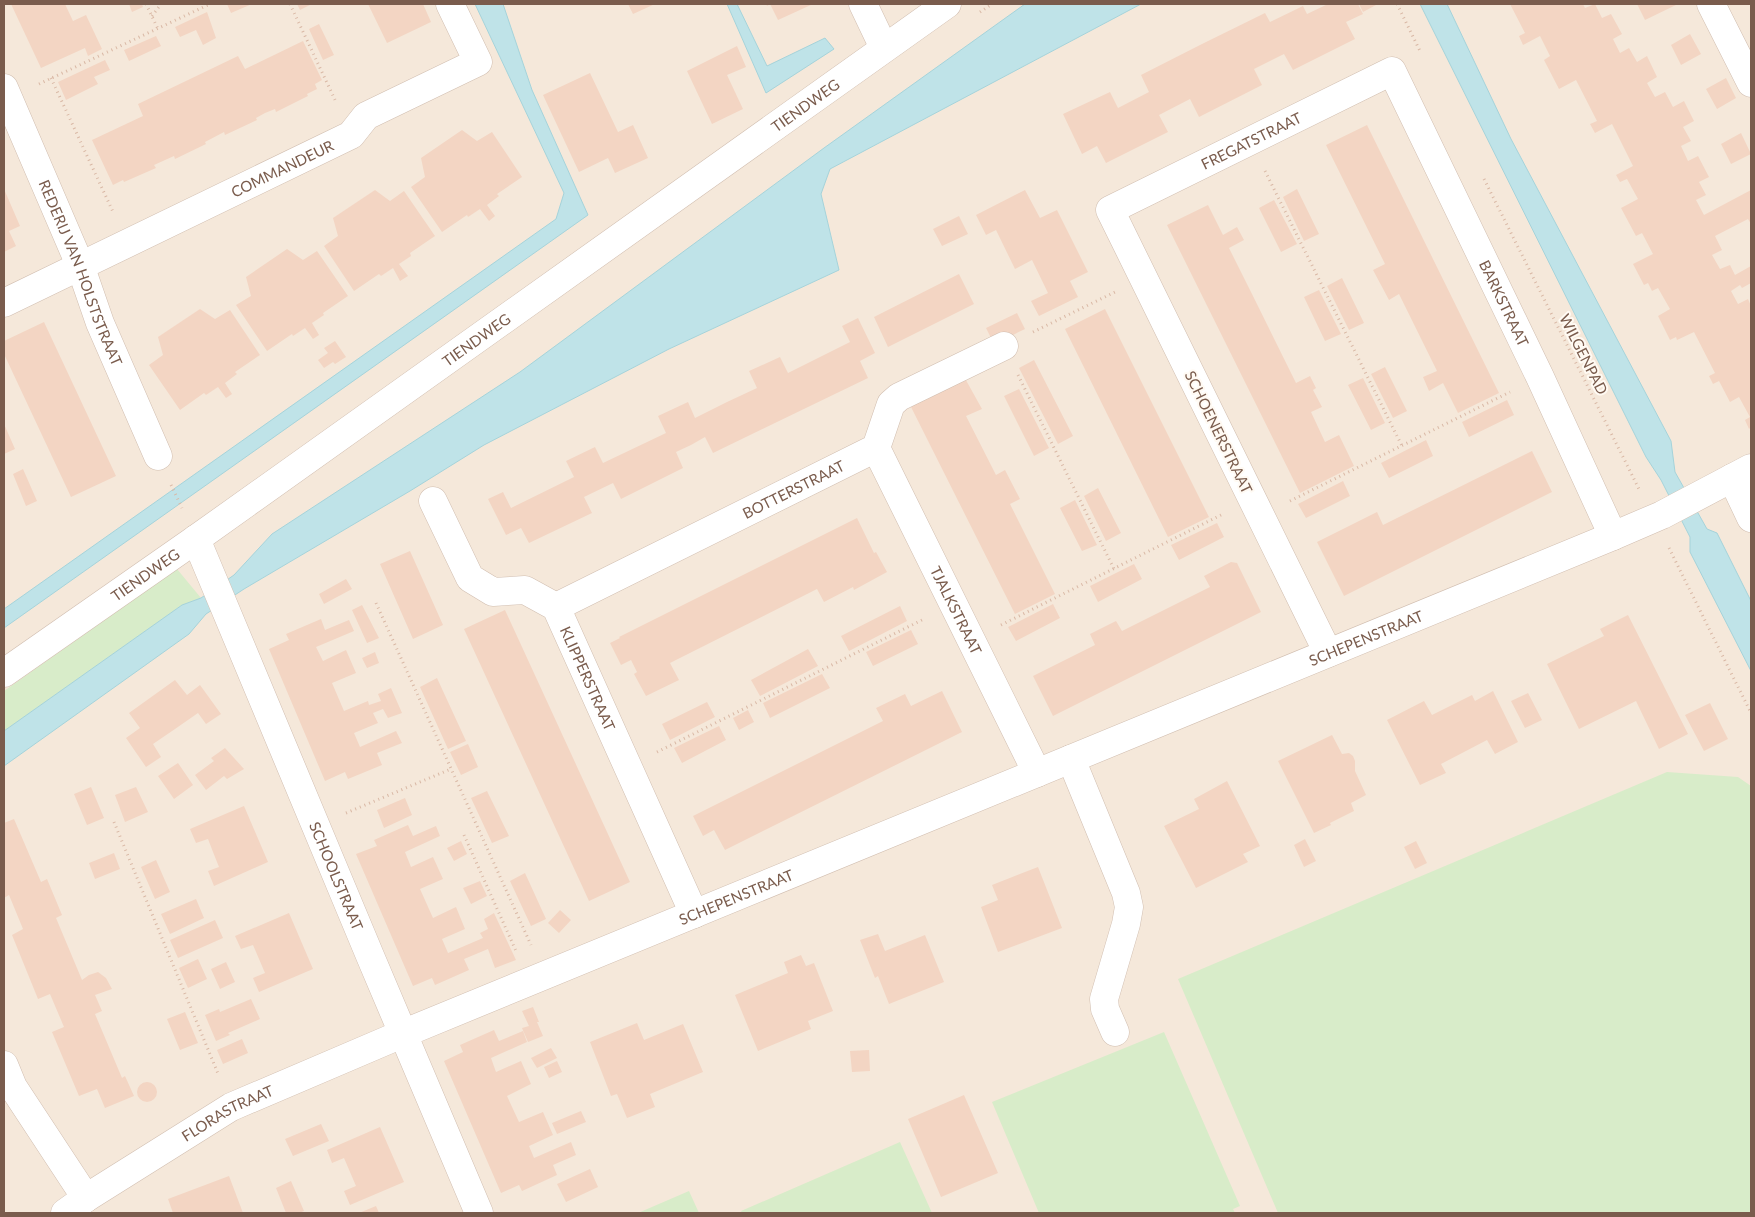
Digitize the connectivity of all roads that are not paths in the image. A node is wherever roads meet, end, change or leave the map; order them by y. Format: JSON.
{"nodes":[{"id":1,"x":450,"y":4,"type":"edge"},
{"id":2,"x":863,"y":4,"type":"edge"},
{"id":3,"x":947,"y":4,"type":"edge"},
{"id":4,"x":1711,"y":4,"type":"edge"},
{"id":5,"x":884,"y":48,"type":"junction"},
{"id":6,"x":1392,"y":71,"type":"joint"},
{"id":7,"x":1751,"y":83,"type":"edge"},
{"id":8,"x":6,"y":93,"type":"edge"},
{"id":9,"x":1110,"y":210,"type":"joint"},
{"id":10,"x":80,"y":265,"type":"junction"},
{"id":11,"x":4,"y":303,"type":"edge"},
{"id":12,"x":1004,"y":346,"type":"road end"},
{"id":13,"x":876,"y":448,"type":"junction"},
{"id":14,"x":163,"y":468,"type":"road end"},
{"id":15,"x":1731,"y":479,"type":"edge"},
{"id":16,"x":433,"y":500,"type":"dead end"},
{"id":17,"x":1751,"y":518,"type":"edge"},
{"id":18,"x":1613,"y":536,"type":"junction"},
{"id":19,"x":196,"y":539,"type":"junction"},
{"id":20,"x":556,"y":607,"type":"junction"},
{"id":21,"x":1328,"y":653,"type":"junction"},
{"id":22,"x":4,"y":673,"type":"edge"},
{"id":23,"x":1071,"y":759,"type":"junction"},
{"id":24,"x":1037,"y":772,"type":"junction"},
{"id":25,"x":694,"y":914,"type":"junction"},
{"id":26,"x":1115,"y":1032,"type":"dead end"},
{"id":27,"x":402,"y":1034,"type":"junction"},
{"id":28,"x":4,"y":1065,"type":"edge"},
{"id":29,"x":76,"y":1206,"type":"edge"},
{"id":30,"x":479,"y":1213,"type":"edge"}],
"edges":[{"from":1,"to":10,"type":"street","name":"COMMANDEUR"},
{"from":2,"to":5,"type":"street"},
{"from":3,"to":5,"type":"street","name":"TIENDWEG"},
{"from":4,"to":7,"type":"street"},
{"from":5,"to":19,"type":"street","name":"TIENDWEG"},
{"from":6,"to":9,"type":"street","name":"FREGATSTRAAT"},
{"from":6,"to":18,"type":"street","name":"BARKSTRAAT"},
{"from":8,"to":10,"type":"street","name":"REDERIJ VAN HOLSTSTRAAT"},
{"from":9,"to":21,"type":"street","name":"SCHOENERSTRAAT"},
{"from":10,"to":11,"type":"street","name":"COMMANDEUR"},
{"from":10,"to":14,"type":"street","name":"REDERIJ VAN HOLSTSTRAAT"},
{"from":12,"to":13,"type":"street"},
{"from":13,"to":20,"type":"street","name":"BOTTERSTRAAT"},
{"from":13,"to":24,"type":"street","name":"TJALKSTRAAT"},
{"from":15,"to":17,"type":"street"},
{"from":15,"to":18,"type":"street","name":"SCHEPENSTRAAT"},
{"from":16,"to":20,"type":"street","name":"KLIPPERSTRAAT"},
{"from":18,"to":21,"type":"street","name":"SCHEPENSTRAAT"},
{"from":19,"to":22,"type":"street","name":"TIENDWEG"},
{"from":19,"to":27,"type":"street","name":"SCHOOLSTRAAT"},
{"from":20,"to":25,"type":"street","name":"KLIPPERSTRAAT"},
{"from":21,"to":23,"type":"street","name":"SCHEPENSTRAAT"},
{"from":23,"to":24,"type":"street","name":"SCHEPENSTRAAT"},
{"from":23,"to":26,"type":"street"},
{"from":24,"to":25,"type":"street","name":"SCHEPENSTRAAT"},
{"from":25,"to":27,"type":"street","name":"SCHEPENSTRAAT"},
{"from":27,"to":29,"type":"street","name":"FLORASTRAAT"},
{"from":27,"to":30,"type":"street","name":"SCHOOLSTRAAT"},
{"from":28,"to":29,"type":"street"}]}
